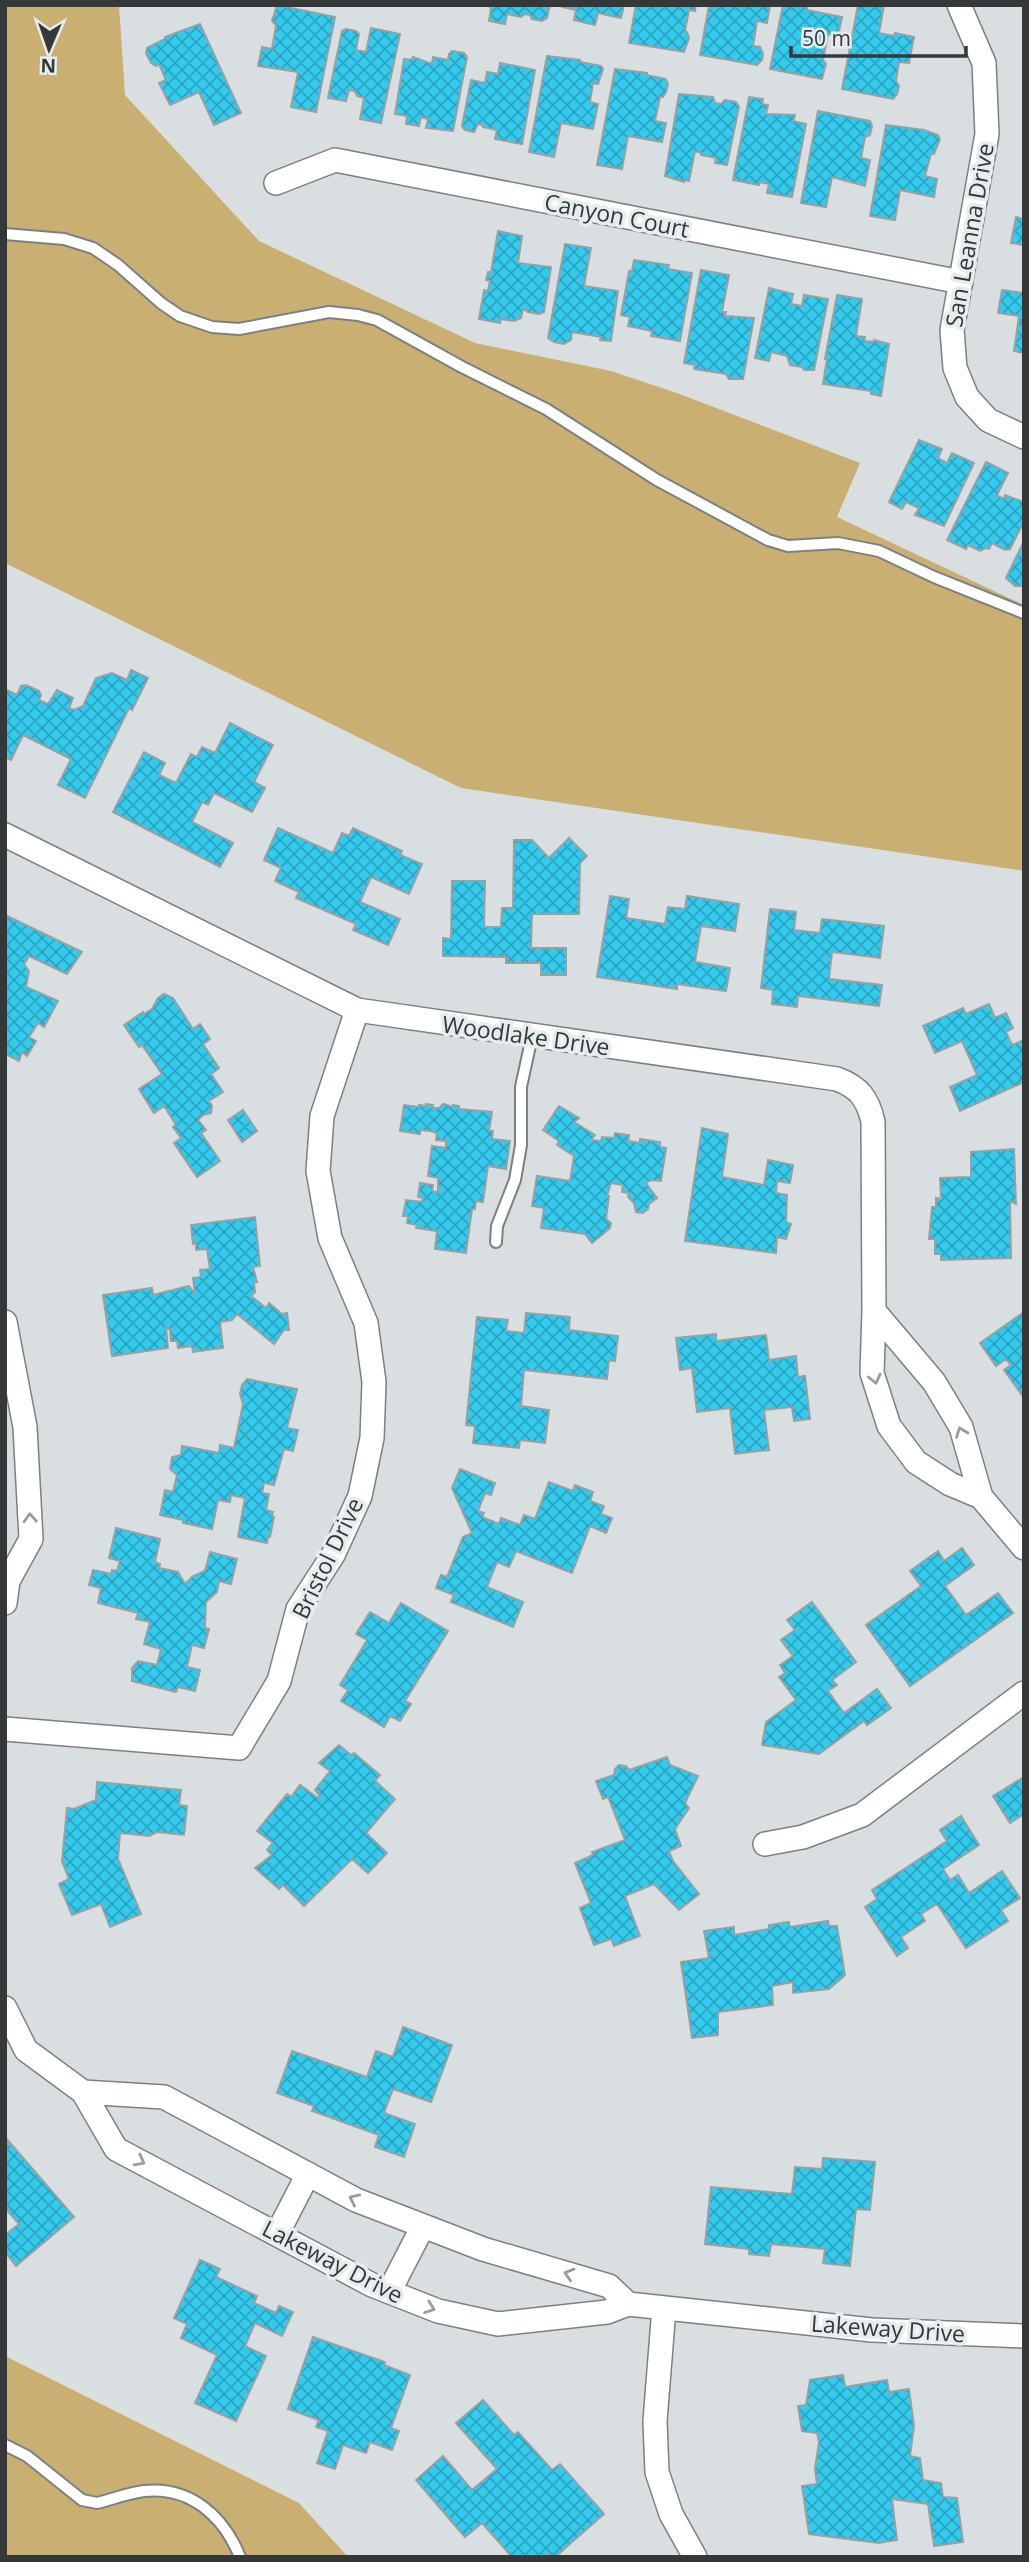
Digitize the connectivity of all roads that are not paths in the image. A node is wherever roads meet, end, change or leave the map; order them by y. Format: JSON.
{"nodes":[{"id":1,"x":958,"y":5,"type":"edge"},
{"id":2,"x":276,"y":183,"type":"dead end"},
{"id":3,"x":5,"y":234,"type":"edge"},
{"id":4,"x":961,"y":282,"type":"junction"},
{"id":5,"x":1024,"y":436,"type":"edge"},
{"id":6,"x":1024,"y":613,"type":"edge"},
{"id":7,"x":5,"y":835,"type":"edge"},
{"id":8,"x":357,"y":1010,"type":"junction"},
{"id":9,"x":532,"y":1036,"type":"junction"},
{"id":10,"x":496,"y":1242,"type":"dead end"},
{"id":11,"x":874,"y":1311,"type":"junction"},
{"id":12,"x":5,"y":1322,"type":"edge"},
{"id":13,"x":981,"y":1497,"type":"junction"},
{"id":14,"x":1024,"y":1548,"type":"edge"},
{"id":15,"x":6,"y":1586,"type":"edge"},
{"id":16,"x":1024,"y":1693,"type":"edge"},
{"id":17,"x":5,"y":1729,"type":"edge"},
{"id":18,"x":765,"y":1844,"type":"dead end"},
{"id":19,"x":5,"y":2008,"type":"edge"},
{"id":20,"x":83,"y":2092,"type":"junction"},
{"id":21,"x":308,"y":2174,"type":"junction"},
{"id":22,"x":423,"y":2226,"type":"junction"},
{"id":23,"x":277,"y":2234,"type":"junction"},
{"id":24,"x":389,"y":2292,"type":"junction"},
{"id":25,"x":628,"y":2304,"type":"junction"},
{"id":26,"x":664,"y":2308,"type":"junction"},
{"id":27,"x":1024,"y":2336,"type":"edge"},
{"id":28,"x":5,"y":2445,"type":"edge"},
{"id":29,"x":240,"y":2557,"type":"edge"},
{"id":30,"x":695,"y":2557,"type":"edge"}],
"edges":[{"from":1,"to":4,"type":"street","name":"San Leanna Drive"},
{"from":2,"to":4,"type":"street","name":"Canyon Court"},
{"from":3,"to":6,"type":"lane"},
{"from":4,"to":5,"type":"street","name":"San Leanna Drive"},
{"from":7,"to":8,"type":"street","name":"Woodlake Drive"},
{"from":8,"to":9,"type":"street","name":"Woodlake Drive"},
{"from":8,"to":17,"type":"street","name":"Bristol Drive"},
{"from":9,"to":10,"type":"lane"},
{"from":9,"to":11,"type":"street","name":"Woodlake Drive"},
{"from":13,"to":11,"type":"street","name":"Woodlake Drive","one_way":true},
{"from":11,"to":13,"type":"street","name":"Woodlake Drive","one_way":true},
{"from":15,"to":12,"type":"street","one_way":true},
{"from":13,"to":14,"type":"street","name":"Woodlake Drive"},
{"from":16,"to":18,"type":"street"},
{"from":19,"to":20,"type":"street","name":"Lakeway Drive"},
{"from":20,"to":21,"type":"street"},
{"from":20,"to":23,"type":"street","name":"Lakeway Drive","one_way":true},
{"from":22,"to":21,"type":"street","one_way":true},
{"from":21,"to":23,"type":"street"},
{"from":22,"to":24,"type":"street"},
{"from":25,"to":22,"type":"street","one_way":true},
{"from":23,"to":24,"type":"street","name":"Lakeway Drive"},
{"from":24,"to":25,"type":"street","name":"Lakeway Drive","one_way":true},
{"from":25,"to":26,"type":"street","name":"Lakeway Drive"},
{"from":26,"to":27,"type":"street","name":"Lakeway Drive"},
{"from":26,"to":30,"type":"street"},
{"from":28,"to":29,"type":"lane"}]}
